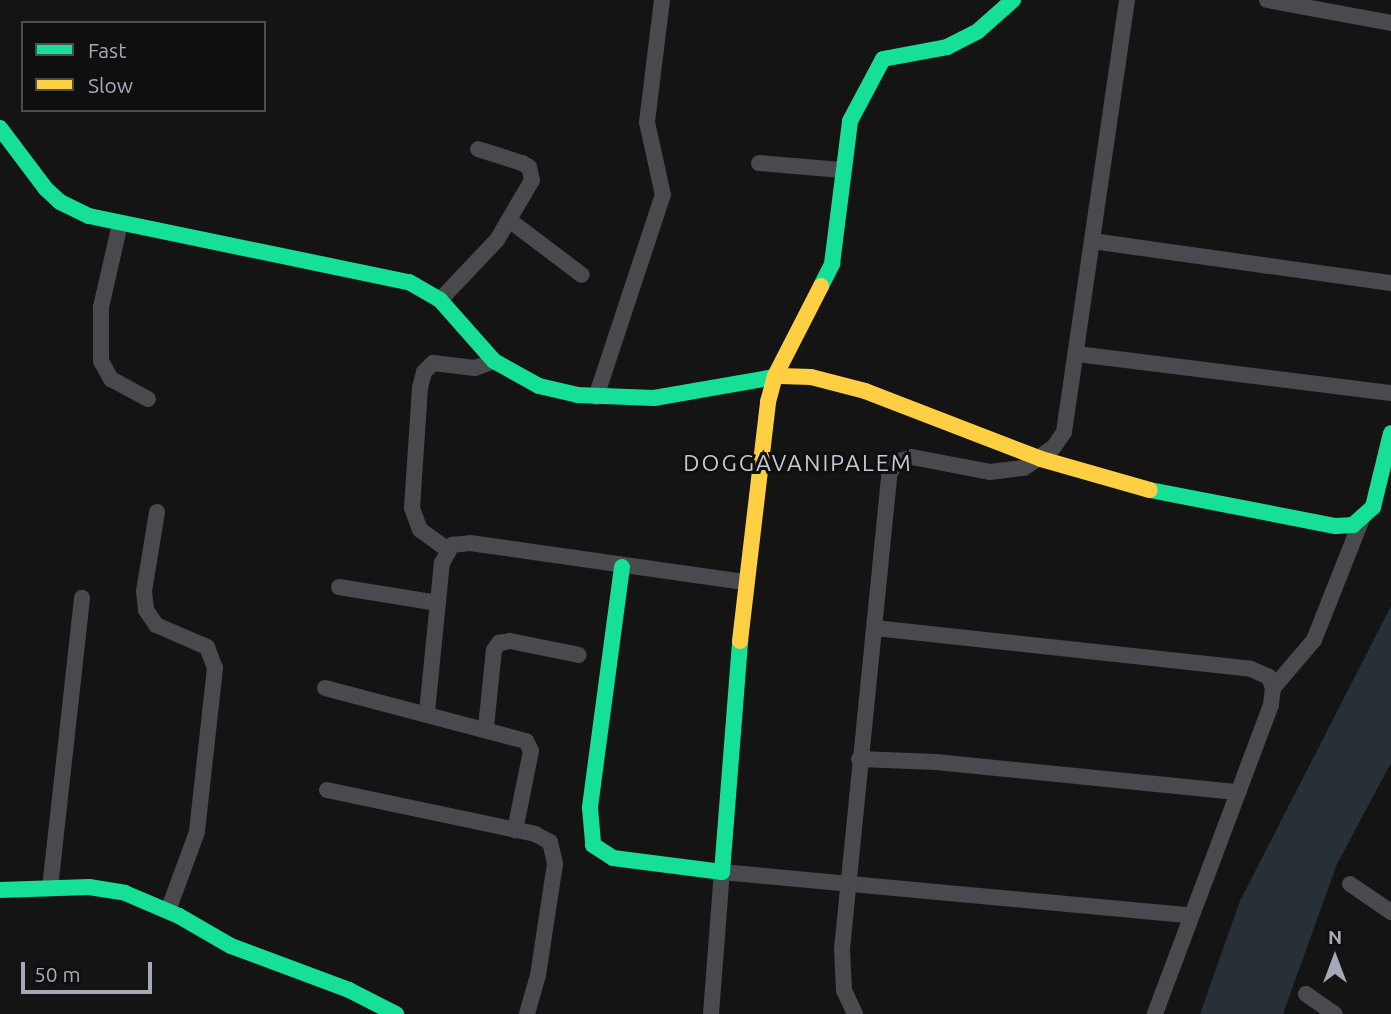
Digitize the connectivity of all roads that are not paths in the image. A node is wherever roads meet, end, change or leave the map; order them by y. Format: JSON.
{"nodes":[{"id":1,"x":662,"y":0,"type":"edge"},
{"id":2,"x":1013,"y":0,"type":"edge"},
{"id":3,"x":1127,"y":0,"type":"edge"},
{"id":4,"x":1267,"y":0,"type":"edge"},
{"id":5,"x":1298,"y":3,"type":"edge"},
{"id":6,"x":1391,"y":23,"type":"edge"},
{"id":7,"x":0,"y":128,"type":"edge"},
{"id":8,"x":478,"y":149,"type":"dead end"},
{"id":9,"x":759,"y":163,"type":"dead end"},
{"id":10,"x":842,"y":170,"type":"junction"},
{"id":11,"x":509,"y":220,"type":"junction"},
{"id":12,"x":120,"y":224,"type":"junction"},
{"id":13,"x":1092,"y":241,"type":"junction"},
{"id":14,"x":582,"y":275,"type":"dead end"},
{"id":15,"x":1391,"y":283,"type":"edge"},
{"id":16,"x":440,"y":300,"type":"junction"},
{"id":17,"x":1077,"y":354,"type":"junction"},
{"id":18,"x":494,"y":361,"type":"junction"},
{"id":19,"x":775,"y":376,"type":"junction"},
{"id":20,"x":1391,"y":393,"type":"edge"},
{"id":21,"x":596,"y":397,"type":"junction"},
{"id":22,"x":148,"y":400,"type":"dead end"},
{"id":23,"x":1391,"y":433,"type":"edge"},
{"id":24,"x":1041,"y":459,"type":"junction"},
{"id":25,"x":158,"y":512,"type":"dead end"},
{"id":26,"x":1361,"y":521,"type":"junction"},
{"id":27,"x":448,"y":550,"type":"junction"},
{"id":28,"x":622,"y":567,"type":"junction"},
{"id":29,"x":744,"y":582,"type":"junction"},
{"id":30,"x":339,"y":587,"type":"dead end"},
{"id":31,"x":82,"y":598,"type":"dead end"},
{"id":32,"x":438,"y":603,"type":"junction"},
{"id":33,"x":875,"y":628,"type":"junction"},
{"id":34,"x":579,"y":655,"type":"dead end"},
{"id":35,"x":325,"y":688,"type":"dead end"},
{"id":36,"x":1273,"y":688,"type":"junction"},
{"id":37,"x":427,"y":712,"type":"junction"},
{"id":38,"x":486,"y":727,"type":"junction"},
{"id":39,"x":859,"y":759,"type":"junction"},
{"id":40,"x":327,"y":790,"type":"dead end"},
{"id":41,"x":1239,"y":792,"type":"junction"},
{"id":42,"x":515,"y":830,"type":"junction"},
{"id":43,"x":722,"y":872,"type":"junction"},
{"id":44,"x":848,"y":884,"type":"junction"},
{"id":45,"x":1350,"y":884,"type":"dead end"},
{"id":46,"x":50,"y":888,"type":"junction"},
{"id":47,"x":0,"y":890,"type":"edge"},
{"id":48,"x":168,"y":911,"type":"junction"},
{"id":49,"x":1391,"y":912,"type":"edge"},
{"id":50,"x":1189,"y":915,"type":"junction"},
{"id":51,"x":1306,"y":994,"type":"dead end"},
{"id":52,"x":396,"y":1014,"type":"edge"},
{"id":53,"x":527,"y":1014,"type":"edge"},
{"id":54,"x":711,"y":1014,"type":"edge"},
{"id":55,"x":855,"y":1014,"type":"edge"},
{"id":56,"x":1155,"y":1014,"type":"edge"},
{"id":57,"x":1335,"y":1014,"type":"edge"}],
"edges":[{"from":1,"to":21,"type":"street"},
{"from":2,"to":10,"type":"street"},
{"from":3,"to":13,"type":"street"},
{"from":4,"to":5,"type":"street"},
{"from":5,"to":6,"type":"street"},
{"from":7,"to":12,"type":"street"},
{"from":8,"to":11,"type":"street"},
{"from":9,"to":10,"type":"street"},
{"from":10,"to":19,"type":"street"},
{"from":11,"to":14,"type":"street"},
{"from":11,"to":16,"type":"street"},
{"from":12,"to":16,"type":"street"},
{"from":12,"to":22,"type":"street"},
{"from":13,"to":15,"type":"street"},
{"from":13,"to":17,"type":"street"},
{"from":16,"to":18,"type":"street"},
{"from":17,"to":20,"type":"street"},
{"from":17,"to":24,"type":"street"},
{"from":18,"to":21,"type":"street"},
{"from":18,"to":27,"type":"street"},
{"from":19,"to":21,"type":"street"},
{"from":19,"to":24,"type":"street"},
{"from":19,"to":29,"type":"street"},
{"from":23,"to":26,"type":"street"},
{"from":24,"to":26,"type":"street"},
{"from":24,"to":33,"type":"street"},
{"from":25,"to":48,"type":"street"},
{"from":26,"to":36,"type":"street"},
{"from":27,"to":28,"type":"street"},
{"from":27,"to":32,"type":"street"},
{"from":28,"to":29,"type":"street"},
{"from":28,"to":43,"type":"street"},
{"from":29,"to":43,"type":"street"},
{"from":30,"to":32,"type":"street"},
{"from":31,"to":46,"type":"street"},
{"from":32,"to":37,"type":"street"},
{"from":33,"to":36,"type":"street"},
{"from":33,"to":39,"type":"street"},
{"from":34,"to":38,"type":"street"},
{"from":35,"to":37,"type":"street"},
{"from":36,"to":41,"type":"street"},
{"from":37,"to":38,"type":"street"},
{"from":38,"to":42,"type":"street"},
{"from":39,"to":41,"type":"street"},
{"from":39,"to":44,"type":"street"},
{"from":40,"to":42,"type":"street"},
{"from":41,"to":50,"type":"street"},
{"from":42,"to":53,"type":"street"},
{"from":43,"to":44,"type":"street"},
{"from":43,"to":54,"type":"street"},
{"from":44,"to":50,"type":"street"},
{"from":44,"to":55,"type":"street"},
{"from":45,"to":49,"type":"street"},
{"from":46,"to":47,"type":"street"},
{"from":46,"to":48,"type":"street"},
{"from":48,"to":52,"type":"street"},
{"from":50,"to":56,"type":"street"},
{"from":51,"to":57,"type":"street"}]}
